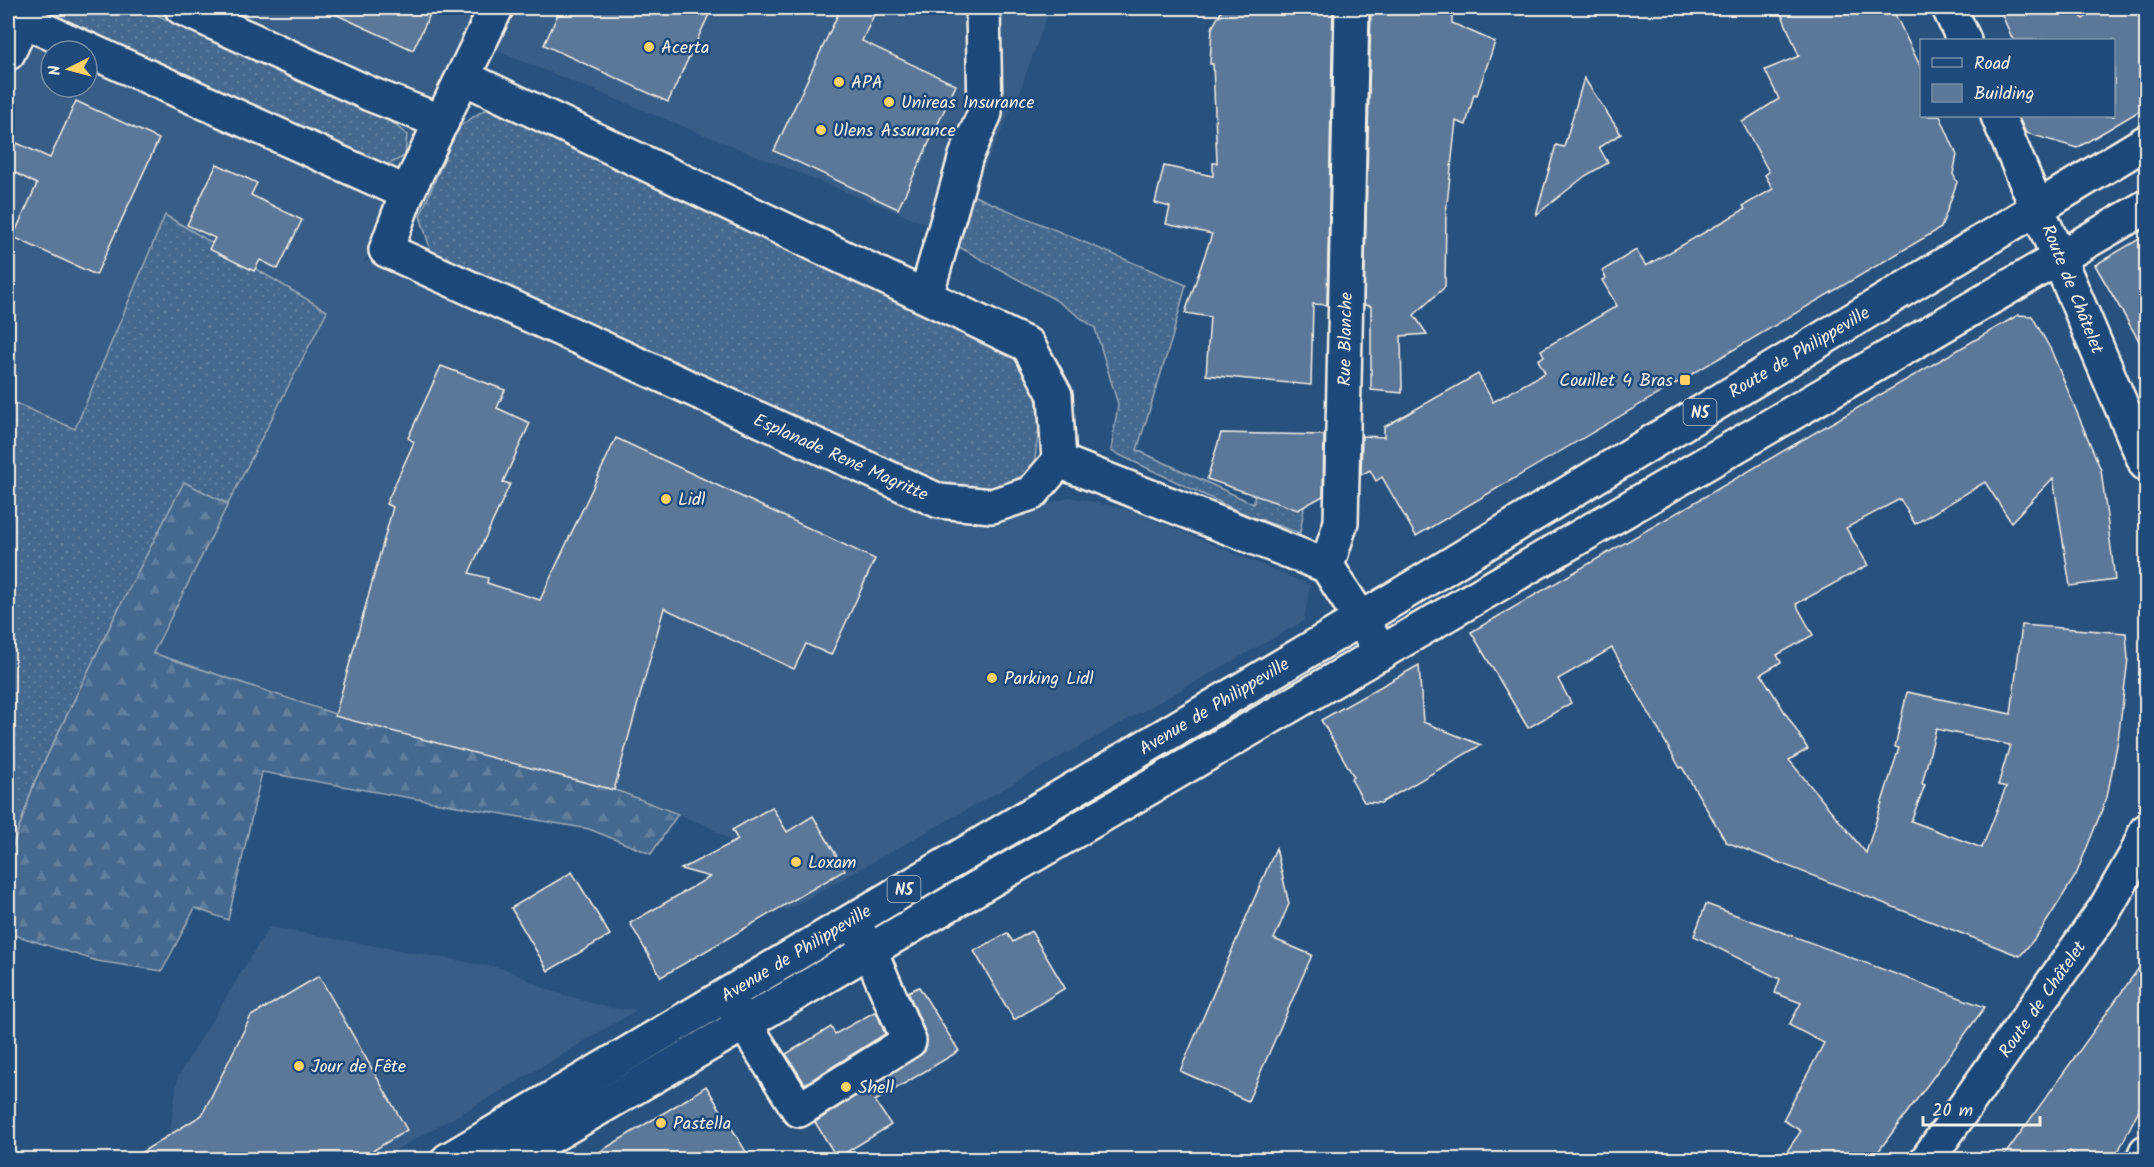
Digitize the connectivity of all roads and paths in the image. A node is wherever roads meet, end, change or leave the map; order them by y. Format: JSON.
{"nodes":[{"id":1,"x":182,"y":8,"type":"edge"},
{"id":2,"x":496,"y":8,"type":"edge"},
{"id":3,"x":983,"y":8,"type":"edge"},
{"id":4,"x":1352,"y":8,"type":"edge"},
{"id":5,"x":1949,"y":8,"type":"edge"},
{"id":6,"x":26,"y":14,"type":"edge"},
{"id":7,"x":234,"y":18,"type":"edge"},
{"id":8,"x":1964,"y":39,"type":"edge"},
{"id":9,"x":8,"y":54,"type":"edge"},
{"id":10,"x":463,"y":76,"type":"junction"},
{"id":11,"x":1998,"y":117,"type":"edge"},
{"id":12,"x":442,"y":122,"type":"junction"},
{"id":13,"x":2146,"y":142,"type":"edge"},
{"id":14,"x":407,"y":194,"type":"junction"},
{"id":15,"x":2038,"y":206,"type":"junction"},
{"id":16,"x":2146,"y":207,"type":"edge"},
{"id":17,"x":2059,"y":258,"type":"junction"},
{"id":18,"x":926,"y":296,"type":"junction"},
{"id":19,"x":1059,"y":461,"type":"junction"},
{"id":20,"x":2146,"y":464,"type":"edge"},
{"id":21,"x":1327,"y":566,"type":"junction"},
{"id":22,"x":1361,"y":619,"type":"junction"},
{"id":23,"x":1382,"y":652,"type":"junction"},
{"id":24,"x":2146,"y":831,"type":"edge"},
{"id":25,"x":852,"y":920,"type":"junction"},
{"id":26,"x":870,"y":951,"type":"junction"},
{"id":27,"x":726,"y":995,"type":"junction"},
{"id":28,"x":744,"y":1024,"type":"junction"},
{"id":29,"x":2146,"y":1152,"type":"edge"},
{"id":30,"x":448,"y":1160,"type":"edge"},
{"id":31,"x":510,"y":1160,"type":"edge"},
{"id":32,"x":1927,"y":1160,"type":"edge"},
{"id":33,"x":2143,"y":1160,"type":"edge"}],
"edges":[{"from":1,"to":7,"type":"street"},
{"from":2,"to":10,"type":"street"},
{"from":3,"to":18,"type":"street"},
{"from":4,"to":21,"type":"street","name":"Rue Blanche"},
{"from":5,"to":8,"type":"street"},
{"from":6,"to":9,"type":"street"},
{"from":6,"to":14,"type":"street"},
{"from":7,"to":12,"type":"street"},
{"from":10,"to":12,"type":"street"},
{"from":10,"to":18,"type":"street"},
{"from":11,"to":15,"type":"street","name":"Route de Châtelet"},
{"from":12,"to":14,"type":"street"},
{"from":13,"to":15,"type":"street","name":"Route de Philippeville","number":"N5"},
{"from":14,"to":19,"type":"street","name":"Esplanade René Magritte"},
{"from":15,"to":17,"type":"street","name":"Route de Châtelet"},
{"from":15,"to":22,"type":"street","name":"Route de Philippeville","number":"N5"},
{"from":16,"to":17,"type":"street","number":"N5"},
{"from":17,"to":20,"type":"street","name":"Route de Châtelet"},
{"from":17,"to":23,"type":"street","number":"N5"},
{"from":18,"to":19,"type":"street"},
{"from":19,"to":21,"type":"street"},
{"from":21,"to":22,"type":"street"},
{"from":22,"to":23,"type":"street"},
{"from":22,"to":25,"type":"street","name":"Avenue de Philippeville","number":"N5"},
{"from":23,"to":26,"type":"street","name":"Avenue de Philippeville","number":"N5"},
{"from":24,"to":32,"type":"street","name":"Route de Châtelet"},
{"from":25,"to":26,"type":"street"},
{"from":25,"to":27,"type":"street","name":"Avenue de Philippeville","number":"N5"},
{"from":26,"to":28,"type":"street","name":"Avenue de Philippeville","number":"N5"},
{"from":26,"to":28,"type":"street"},
{"from":27,"to":28,"type":"street"},
{"from":27,"to":30,"type":"street","name":"Avenue de Philippeville","number":"N5"},
{"from":28,"to":31,"type":"street","name":"Avenue de Philippeville","number":"N5"},
{"from":29,"to":33,"type":"street"}]}
